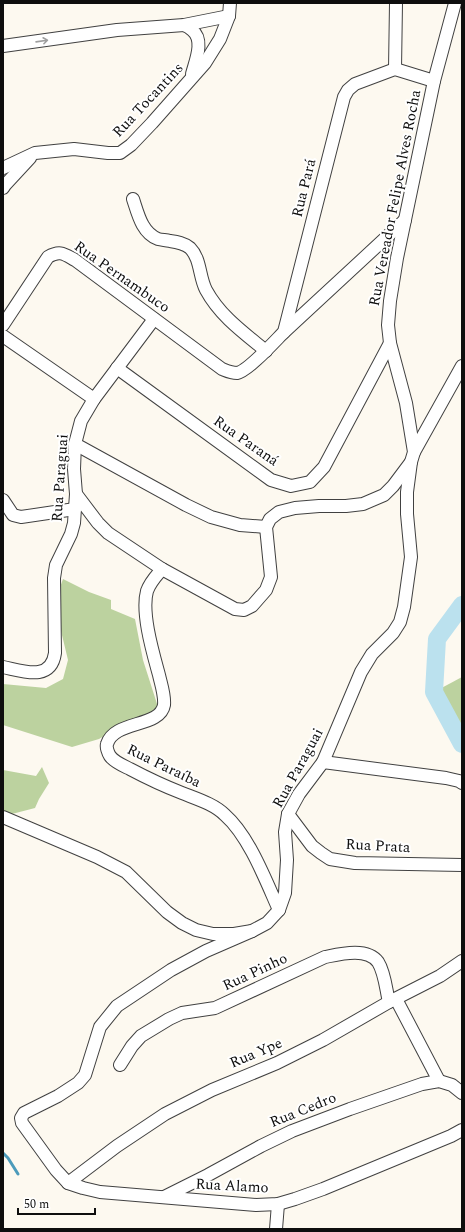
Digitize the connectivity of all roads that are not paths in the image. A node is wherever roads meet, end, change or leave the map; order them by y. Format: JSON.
{"nodes":[{"id":1,"x":230,"y":3,"type":"edge"},
{"id":2,"x":396,"y":3,"type":"edge"},
{"id":3,"x":455,"y":3,"type":"edge"},
{"id":4,"x":229,"y":16,"type":"junction"},
{"id":5,"x":184,"y":25,"type":"junction"},
{"id":6,"x":3,"y":46,"type":"edge"},
{"id":7,"x":395,"y":69,"type":"junction"},
{"id":8,"x":191,"y":77,"type":"junction"},
{"id":9,"x":434,"y":81,"type":"junction"},
{"id":10,"x":35,"y":153,"type":"junction"},
{"id":11,"x":3,"y":168,"type":"edge"},
{"id":12,"x":3,"y":188,"type":"edge"},
{"id":13,"x":133,"y":199,"type":"dead end"},
{"id":14,"x":405,"y":220,"type":"junction"},
{"id":15,"x":154,"y":319,"type":"junction"},
{"id":16,"x":3,"y":325,"type":"edge"},
{"id":17,"x":284,"y":332,"type":"junction"},
{"id":18,"x":3,"y":336,"type":"edge"},
{"id":19,"x":390,"y":343,"type":"junction"},
{"id":20,"x":266,"y":351,"type":"junction"},
{"id":21,"x":462,"y":366,"type":"edge"},
{"id":22,"x":117,"y":368,"type":"junction"},
{"id":23,"x":244,"y":370,"type":"joint"},
{"id":24,"x":94,"y":399,"type":"junction"},
{"id":25,"x":75,"y":444,"type":"junction"},
{"id":26,"x":413,"y":457,"type":"junction"},
{"id":27,"x":76,"y":494,"type":"junction"},
{"id":28,"x":3,"y":500,"type":"edge"},
{"id":29,"x":76,"y":509,"type":"junction"},
{"id":30,"x":266,"y":527,"type":"junction"},
{"id":31,"x":162,"y":569,"type":"junction"},
{"id":32,"x":3,"y":667,"type":"edge"},
{"id":33,"x":323,"y":762,"type":"junction"},
{"id":34,"x":462,"y":784,"type":"edge"},
{"id":35,"x":288,"y":814,"type":"junction"},
{"id":36,"x":3,"y":817,"type":"edge"},
{"id":37,"x":462,"y":865,"type":"edge"},
{"id":38,"x":279,"y":910,"type":"junction"},
{"id":39,"x":252,"y":931,"type":"junction"},
{"id":40,"x":462,"y":961,"type":"edge"},
{"id":41,"x":392,"y":1000,"type":"junction"},
{"id":42,"x":120,"y":1065,"type":"dead end"},
{"id":43,"x":439,"y":1080,"type":"junction"},
{"id":44,"x":462,"y":1093,"type":"edge"},
{"id":45,"x":462,"y":1130,"type":"edge"},
{"id":46,"x":68,"y":1183,"type":"junction"},
{"id":47,"x":163,"y":1198,"type":"junction"},
{"id":48,"x":278,"y":1204,"type":"junction"},
{"id":49,"x":276,"y":1229,"type":"edge"}],
"edges":[{"from":1,"to":4,"type":"street","name":"Rua Tocantins"},
{"from":2,"to":7,"type":"street"},
{"from":3,"to":9,"type":"street","name":"Rua Vereador Felipe Alves Rocha"},
{"from":4,"to":5,"type":"street"},
{"from":4,"to":8,"type":"street","name":"Rua Tocantins"},
{"from":6,"to":5,"type":"street","one_way":true},
{"from":5,"to":8,"type":"street"},
{"from":7,"to":9,"type":"street"},
{"from":7,"to":17,"type":"street","name":"Rua Pará"},
{"from":8,"to":10,"type":"street","name":"Rua Tocantins"},
{"from":9,"to":14,"type":"street","name":"Rua Vereador Felipe Alves Rocha"},
{"from":10,"to":11,"type":"street"},
{"from":10,"to":12,"type":"street"},
{"from":13,"to":20,"type":"street"},
{"from":14,"to":17,"type":"street"},
{"from":14,"to":19,"type":"street","name":"Rua Vereador Felipe Alves Rocha"},
{"from":15,"to":16,"type":"street","name":"Rua Pernambuco"},
{"from":15,"to":22,"type":"street","name":"Rua Paraguai"},
{"from":15,"to":23,"type":"street","name":"Rua Pernambuco"},
{"from":17,"to":20,"type":"street","name":"Rua Pará"},
{"from":18,"to":24,"type":"street"},
{"from":19,"to":22,"type":"street","name":"Rua Paraná"},
{"from":19,"to":26,"type":"street","name":"Rua Vereador Felipe Alves Rocha"},
{"from":20,"to":23,"type":"street","name":"Rua Pará"},
{"from":21,"to":26,"type":"street"},
{"from":22,"to":24,"type":"street","name":"Rua Paraguai"},
{"from":24,"to":25,"type":"street","name":"Rua Paraguai"},
{"from":25,"to":27,"type":"street","name":"Rua Paraguai"},
{"from":25,"to":30,"type":"street"},
{"from":26,"to":30,"type":"street"},
{"from":26,"to":33,"type":"street","name":"Rua Paraguai"},
{"from":27,"to":29,"type":"street","name":"Rua Paraguai"},
{"from":27,"to":31,"type":"street"},
{"from":28,"to":29,"type":"street"},
{"from":29,"to":32,"type":"street","name":"Rua Paraguai"},
{"from":30,"to":31,"type":"street"},
{"from":31,"to":38,"type":"street","name":"Rua Paraíba"},
{"from":33,"to":34,"type":"street"},
{"from":33,"to":35,"type":"street","name":"Rua Paraguai"},
{"from":35,"to":37,"type":"street","name":"Rua Prata"},
{"from":35,"to":38,"type":"street","name":"Rua Paraguai"},
{"from":36,"to":39,"type":"street","name":"Rua Paraguai"},
{"from":38,"to":39,"type":"street","name":"Rua Paraguai"},
{"from":39,"to":46,"type":"street"},
{"from":40,"to":41,"type":"street","name":"Rua Ype"},
{"from":41,"to":42,"type":"street","name":"Rua Pinho"},
{"from":41,"to":43,"type":"street","name":"Rua Pinho"},
{"from":41,"to":46,"type":"street","name":"Rua Ype"},
{"from":43,"to":44,"type":"street"},
{"from":43,"to":47,"type":"street","name":"Rua Cedro"},
{"from":45,"to":48,"type":"street","name":"Rua Alamo"},
{"from":46,"to":47,"type":"street","name":"Rua Alamo"},
{"from":47,"to":48,"type":"street","name":"Rua Alamo"},
{"from":48,"to":49,"type":"street"}]}
